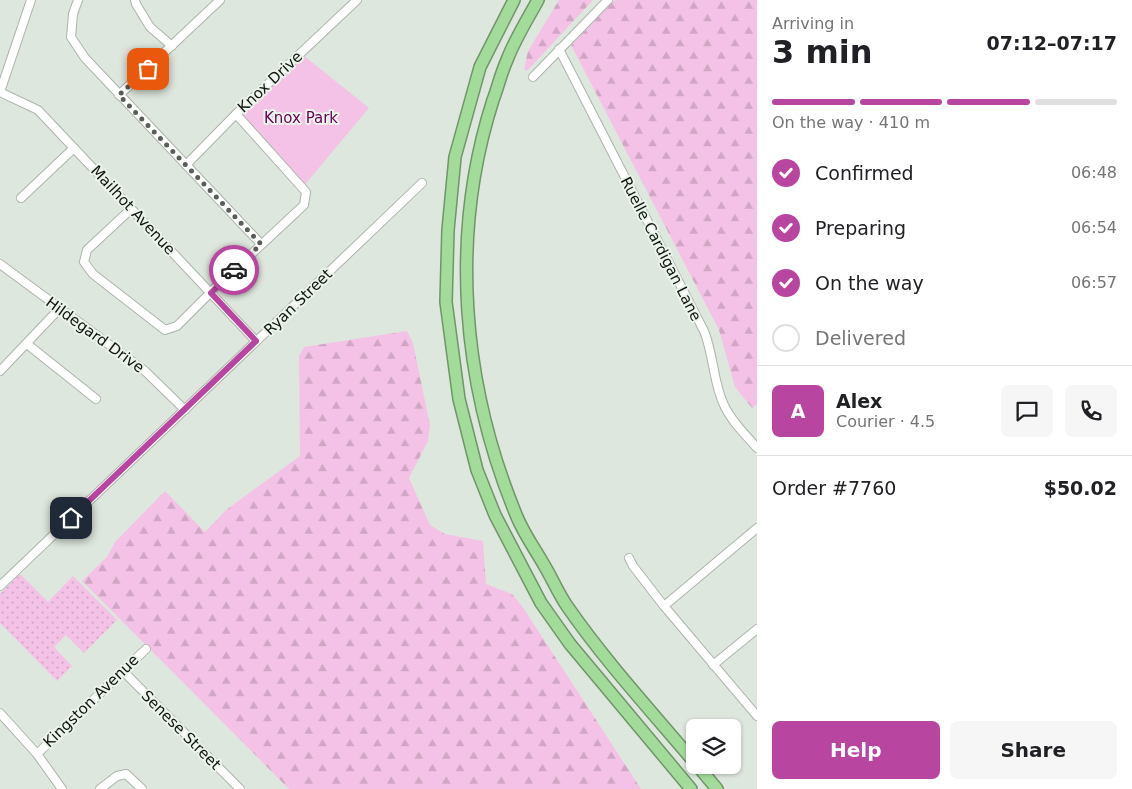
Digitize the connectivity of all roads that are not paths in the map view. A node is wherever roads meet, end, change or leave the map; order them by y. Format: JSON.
{"nodes":[{"id":1,"x":31,"y":0,"type":"edge"},
{"id":2,"x":78,"y":0,"type":"edge"},
{"id":3,"x":135,"y":0,"type":"edge"},
{"id":4,"x":220,"y":0,"type":"edge"},
{"id":5,"x":357,"y":0,"type":"edge"},
{"id":6,"x":505,"y":0,"type":"edge"},
{"id":7,"x":514,"y":0,"type":"edge"},
{"id":8,"x":538,"y":0,"type":"edge"},
{"id":9,"x":544,"y":0,"type":"edge"},
{"id":10,"x":608,"y":0,"type":"edge"},
{"id":11,"x":172,"y":46,"type":"junction"},
{"id":12,"x":559,"y":49,"type":"junction"},
{"id":13,"x":506,"y":62,"type":"junction"},
{"id":14,"x":480,"y":67,"type":"junction"},
{"id":15,"x":533,"y":77,"type":"dead end"},
{"id":16,"x":0,"y":92,"type":"edge"},
{"id":17,"x":119,"y":95,"type":"junction"},
{"id":18,"x":236,"y":114,"type":"junction"},
{"id":19,"x":74,"y":148,"type":"junction"},
{"id":20,"x":186,"y":165,"type":"junction"},
{"id":21,"x":422,"y":183,"type":"dead end"},
{"id":22,"x":21,"y":198,"type":"dead end"},
{"id":23,"x":131,"y":209,"type":"junction"},
{"id":24,"x":261,"y":244,"type":"junction"},
{"id":25,"x":0,"y":264,"type":"edge"},
{"id":26,"x":211,"y":293,"type":"junction"},
{"id":27,"x":60,"y":308,"type":"junction"},
{"id":28,"x":256,"y":341,"type":"junction"},
{"id":29,"x":27,"y":344,"type":"junction"},
{"id":30,"x":0,"y":371,"type":"edge"},
{"id":31,"x":96,"y":399,"type":"dead end"},
{"id":32,"x":185,"y":410,"type":"junction"},
{"id":33,"x":757,"y":448,"type":"edge"},
{"id":34,"x":757,"y":528,"type":"edge"},
{"id":35,"x":629,"y":558,"type":"dead end"},
{"id":36,"x":0,"y":586,"type":"edge"},
{"id":37,"x":664,"y":606,"type":"junction"},
{"id":38,"x":757,"y":629,"type":"edge"},
{"id":39,"x":146,"y":649,"type":"dead end"},
{"id":40,"x":713,"y":665,"type":"junction"},
{"id":41,"x":123,"y":671,"type":"junction"},
{"id":42,"x":0,"y":713,"type":"edge"},
{"id":43,"x":757,"y":716,"type":"edge"},
{"id":44,"x":686,"y":752,"type":"edge"},
{"id":45,"x":36,"y":754,"type":"junction"},
{"id":46,"x":704,"y":774,"type":"edge"},
{"id":47,"x":62,"y":789,"type":"edge"},
{"id":48,"x":100,"y":789,"type":"edge"},
{"id":49,"x":142,"y":789,"type":"edge"},
{"id":50,"x":240,"y":789,"type":"edge"},
{"id":51,"x":691,"y":789,"type":"edge"},
{"id":52,"x":717,"y":789,"type":"edge"}],
"edges":[{"from":1,"to":16,"type":"street"},
{"from":2,"to":17,"type":"street"},
{"from":3,"to":11,"type":"street"},
{"from":4,"to":11,"type":"street"},
{"from":5,"to":18,"type":"street","name":"Knox Drive"},
{"from":6,"to":14,"type":"highway"},
{"from":7,"to":14,"type":"highway"},
{"from":8,"to":13,"type":"highway"},
{"from":9,"to":13,"type":"highway"},
{"from":10,"to":12,"type":"street"},
{"from":11,"to":17,"type":"street"},
{"from":12,"to":15,"type":"street"},
{"from":12,"to":33,"type":"street","name":"Ruelle Cardigan Lane"},
{"from":13,"to":44,"type":"highway"},
{"from":14,"to":51,"type":"highway"},
{"from":16,"to":19,"type":"street","name":"Mailhot Avenue"},
{"from":17,"to":20,"type":"street"},
{"from":18,"to":20,"type":"street","name":"Knox Drive"},
{"from":18,"to":24,"type":"street"},
{"from":19,"to":22,"type":"street"},
{"from":19,"to":23,"type":"street","name":"Mailhot Avenue"},
{"from":20,"to":24,"type":"street"},
{"from":21,"to":28,"type":"street","name":"Ryan Street"},
{"from":23,"to":26,"type":"street","name":"Mailhot Avenue"},
{"from":23,"to":26,"type":"street"},
{"from":24,"to":26,"type":"street"},
{"from":25,"to":27,"type":"street","name":"Hildegard Drive"},
{"from":26,"to":28,"type":"street","name":"Mailhot Avenue"},
{"from":27,"to":29,"type":"street"},
{"from":27,"to":32,"type":"street","name":"Hildegard Drive"},
{"from":28,"to":32,"type":"street","name":"Ryan Street"},
{"from":29,"to":30,"type":"street"},
{"from":29,"to":31,"type":"street"},
{"from":32,"to":36,"type":"street","name":"Ryan Street"},
{"from":34,"to":37,"type":"street"},
{"from":35,"to":37,"type":"street"},
{"from":37,"to":40,"type":"street"},
{"from":38,"to":40,"type":"street"},
{"from":39,"to":41,"type":"street","name":"Kingston Avenue"},
{"from":40,"to":43,"type":"street"},
{"from":41,"to":45,"type":"street","name":"Kingston Avenue"},
{"from":41,"to":50,"type":"street","name":"Senese Street"},
{"from":42,"to":45,"type":"street"},
{"from":45,"to":47,"type":"street"},
{"from":46,"to":52,"type":"highway"},
{"from":48,"to":49,"type":"street"}]}
